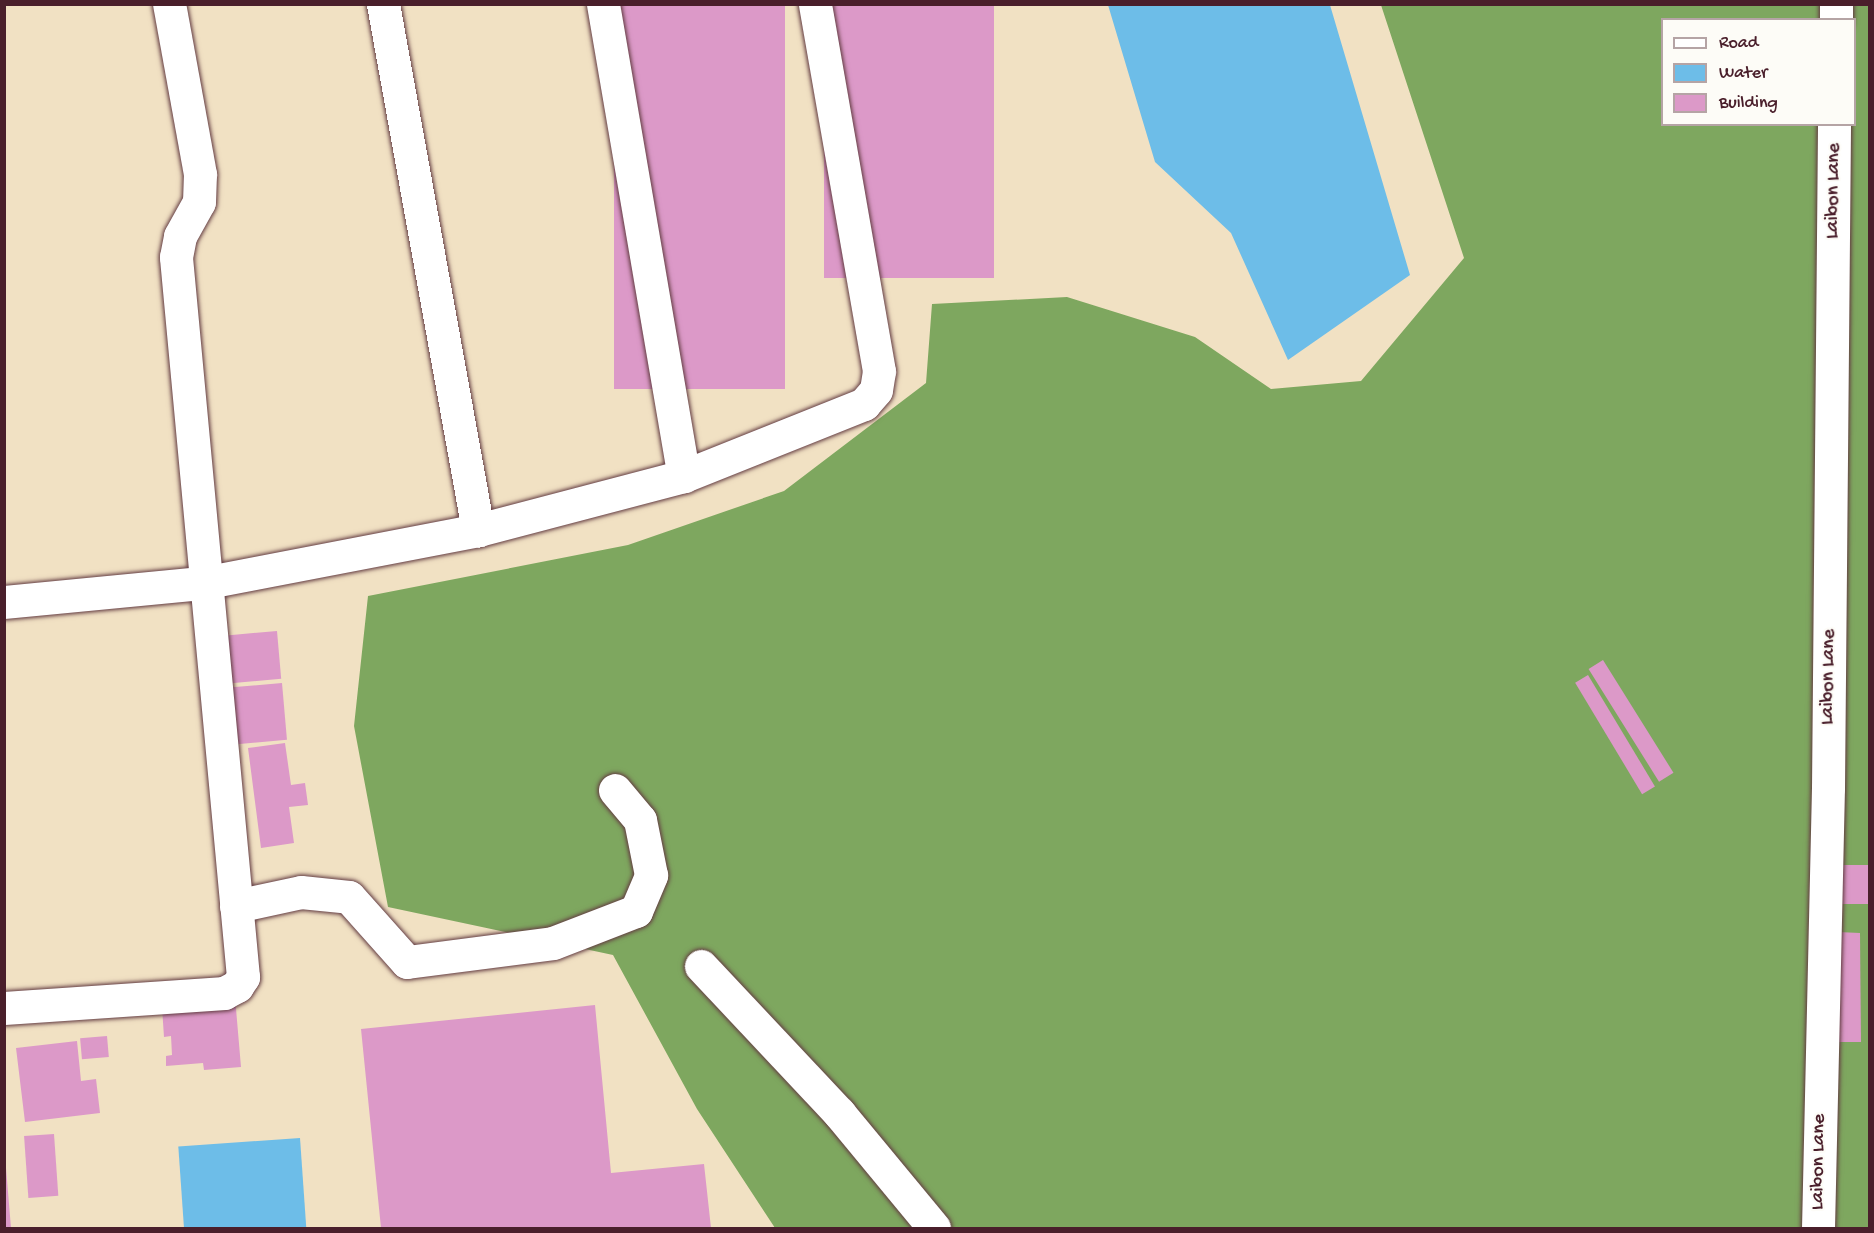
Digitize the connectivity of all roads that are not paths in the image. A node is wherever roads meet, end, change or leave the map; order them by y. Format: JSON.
{"nodes":[{"id":1,"x":169,"y":4,"type":"edge"},
{"id":2,"x":383,"y":4,"type":"edge"},
{"id":3,"x":603,"y":4,"type":"edge"},
{"id":4,"x":816,"y":4,"type":"edge"},
{"id":5,"x":1834,"y":126,"type":"edge"},
{"id":6,"x":684,"y":476,"type":"junction"},
{"id":7,"x":478,"y":530,"type":"junction"},
{"id":8,"x":204,"y":583,"type":"junction"},
{"id":9,"x":4,"y":602,"type":"edge"},
{"id":10,"x":615,"y":790,"type":"dead end"},
{"id":11,"x":236,"y":906,"type":"junction"},
{"id":12,"x":701,"y":966,"type":"dead end"},
{"id":13,"x":4,"y":1008,"type":"edge"},
{"id":14,"x":934,"y":1228,"type":"edge"},
{"id":15,"x":1818,"y":1228,"type":"edge"}],
"edges":[{"from":1,"to":8,"type":"street"},
{"from":2,"to":7,"type":"street"},
{"from":3,"to":6,"type":"street"},
{"from":4,"to":6,"type":"street"},
{"from":5,"to":15,"type":"street","name":"Laibon Lane"},
{"from":6,"to":7,"type":"street"},
{"from":7,"to":8,"type":"street"},
{"from":8,"to":9,"type":"street"},
{"from":8,"to":11,"type":"street"},
{"from":10,"to":11,"type":"street"},
{"from":11,"to":13,"type":"street"},
{"from":12,"to":14,"type":"street"}]}
